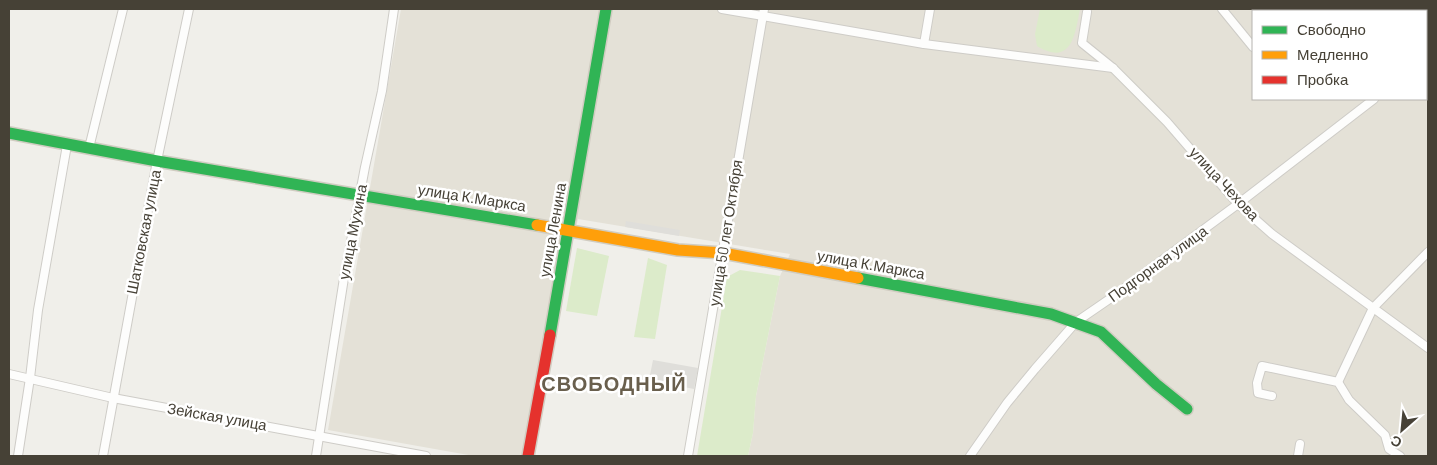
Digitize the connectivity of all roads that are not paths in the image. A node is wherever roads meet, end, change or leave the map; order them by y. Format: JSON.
{"nodes":[{"id":1,"x":123,"y":9,"type":"edge"},
{"id":2,"x":189,"y":9,"type":"edge"},
{"id":3,"x":394,"y":9,"type":"edge"},
{"id":4,"x":606,"y":9,"type":"edge"},
{"id":5,"x":722,"y":9,"type":"edge"},
{"id":6,"x":930,"y":9,"type":"edge"},
{"id":7,"x":1222,"y":9,"type":"edge"},
{"id":8,"x":763,"y":12,"type":"edge"},
{"id":9,"x":1087,"y":12,"type":"dead end"},
{"id":10,"x":924,"y":44,"type":"junction"},
{"id":11,"x":1252,"y":46,"type":"edge"},
{"id":12,"x":1113,"y":68,"type":"junction"},
{"id":13,"x":1373,"y":100,"type":"edge"},
{"id":14,"x":9,"y":133,"type":"edge"},
{"id":15,"x":67,"y":145,"type":"junction"},
{"id":16,"x":89,"y":148,"type":"junction"},
{"id":17,"x":157,"y":161,"type":"junction"},
{"id":18,"x":361,"y":195,"type":"junction"},
{"id":19,"x":1238,"y":204,"type":"junction"},
{"id":20,"x":569,"y":230,"type":"junction"},
{"id":21,"x":1428,"y":252,"type":"edge"},
{"id":22,"x":723,"y":253,"type":"junction"},
{"id":23,"x":1373,"y":308,"type":"junction"},
{"id":24,"x":1076,"y":322,"type":"junction"},
{"id":25,"x":1428,"y":348,"type":"edge"},
{"id":26,"x":9,"y":374,"type":"edge"},
{"id":27,"x":30,"y":378,"type":"junction"},
{"id":28,"x":1338,"y":382,"type":"junction"},
{"id":29,"x":1272,"y":396,"type":"dead end"},
{"id":30,"x":113,"y":398,"type":"junction"},
{"id":31,"x":1187,"y":409,"type":"dead end"},
{"id":32,"x":320,"y":436,"type":"junction"},
{"id":33,"x":1300,"y":444,"type":"dead end"},
{"id":34,"x":18,"y":456,"type":"edge"},
{"id":35,"x":103,"y":456,"type":"edge"},
{"id":36,"x":316,"y":456,"type":"edge"},
{"id":37,"x":426,"y":456,"type":"edge"},
{"id":38,"x":528,"y":456,"type":"edge"},
{"id":39,"x":688,"y":456,"type":"edge"},
{"id":40,"x":970,"y":456,"type":"edge"},
{"id":41,"x":1298,"y":456,"type":"edge"},
{"id":42,"x":1400,"y":456,"type":"edge"}],
"edges":[{"from":1,"to":16,"type":"street"},
{"from":2,"to":17,"type":"street","name":"Шатковская улица"},
{"from":3,"to":18,"type":"street","name":"улица Мухина"},
{"from":4,"to":20,"type":"street","name":"улица Ленина"},
{"from":5,"to":8,"type":"street"},
{"from":6,"to":10,"type":"street"},
{"from":7,"to":11,"type":"street"},
{"from":8,"to":10,"type":"street"},
{"from":8,"to":22,"type":"street","name":"улица 50 лет Октября"},
{"from":9,"to":12,"type":"street","name":"улица Чехова"},
{"from":10,"to":12,"type":"street"},
{"from":12,"to":19,"type":"street","name":"улица Чехова"},
{"from":13,"to":19,"type":"street","name":"Подгорная улица"},
{"from":14,"to":15,"type":"street","name":"улица К.Маркса"},
{"from":15,"to":16,"type":"street","name":"улица К.Маркса"},
{"from":15,"to":27,"type":"street"},
{"from":16,"to":17,"type":"street","name":"улица К.Маркса"},
{"from":17,"to":18,"type":"street","name":"улица К.Маркса"},
{"from":17,"to":30,"type":"street","name":"Шатковская улица"},
{"from":18,"to":20,"type":"street","name":"улица К.Маркса"},
{"from":18,"to":32,"type":"street","name":"улица Мухина"},
{"from":19,"to":23,"type":"street","name":"улица Чехова"},
{"from":19,"to":24,"type":"street","name":"Подгорная улица"},
{"from":20,"to":22,"type":"street","name":"улица К.Маркса"},
{"from":20,"to":38,"type":"street","name":"улица Ленина"},
{"from":21,"to":23,"type":"street"},
{"from":22,"to":24,"type":"street","name":"улица К.Маркса"},
{"from":22,"to":39,"type":"street","name":"улица 50 лет Октября"},
{"from":23,"to":25,"type":"street","name":"улица Чехова"},
{"from":23,"to":28,"type":"street"},
{"from":24,"to":31,"type":"street","name":"улица К.Маркса"},
{"from":24,"to":40,"type":"street","name":"Подгорная улица"},
{"from":26,"to":27,"type":"street","name":"Зейская улица"},
{"from":27,"to":30,"type":"street","name":"Зейская улица"},
{"from":27,"to":34,"type":"street"},
{"from":28,"to":29,"type":"street"},
{"from":28,"to":42,"type":"street"},
{"from":30,"to":32,"type":"street","name":"Зейская улица"},
{"from":30,"to":35,"type":"street","name":"Шатковская улица"},
{"from":32,"to":36,"type":"street","name":"улица Мухина"},
{"from":32,"to":37,"type":"street","name":"Зейская улица"},
{"from":33,"to":41,"type":"street"}]}
